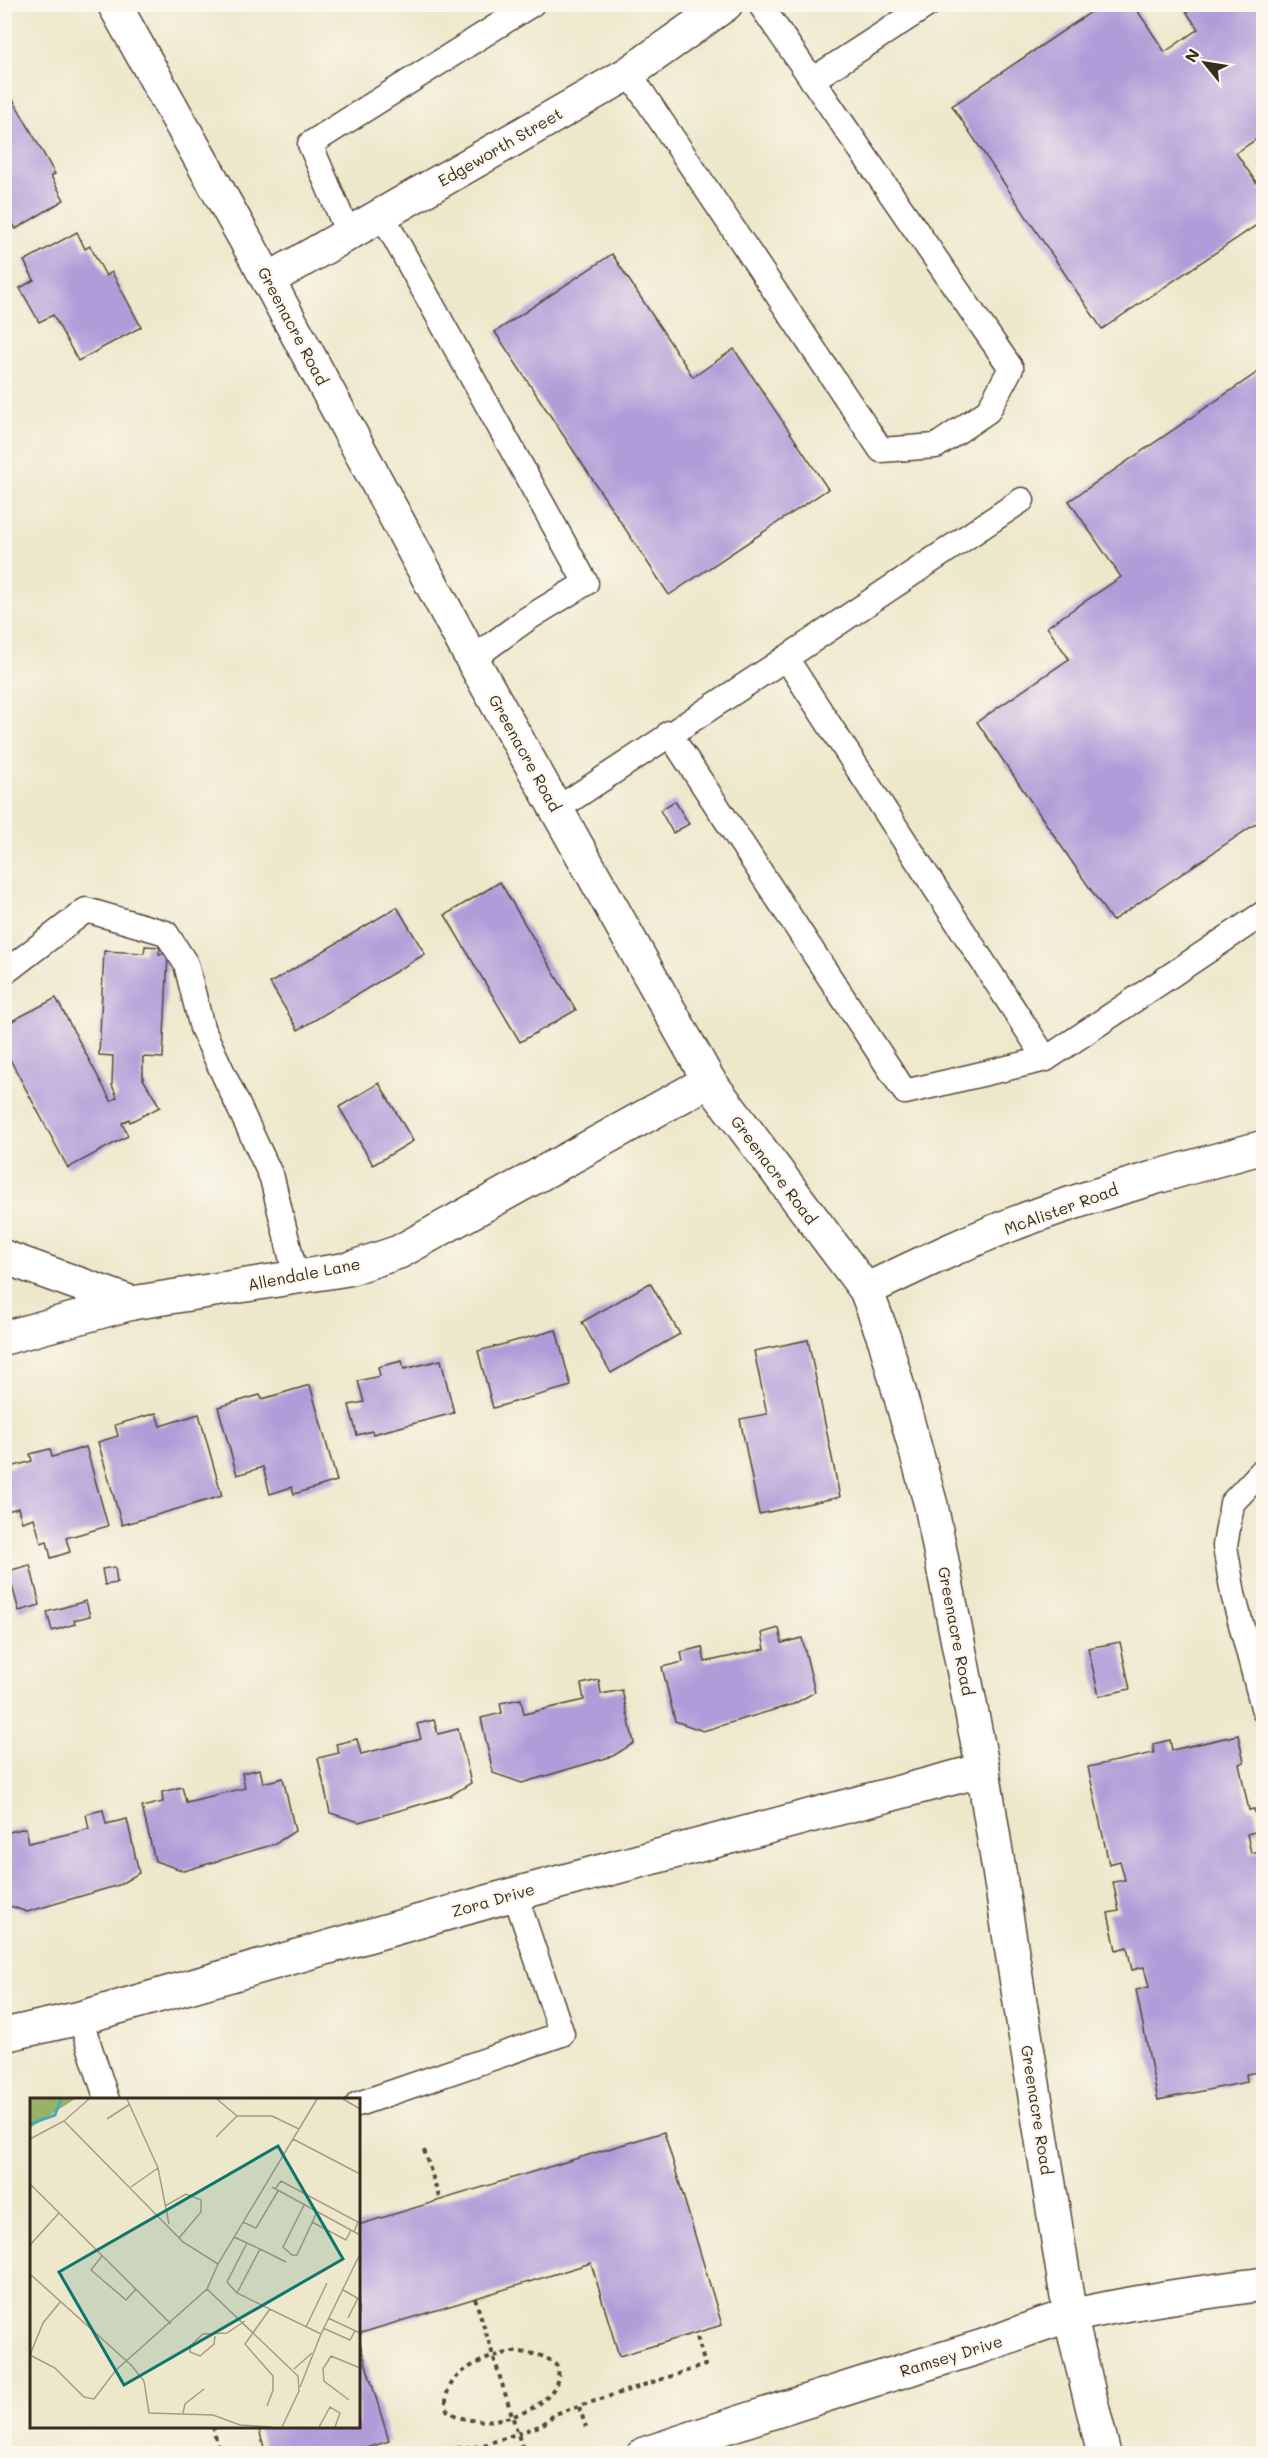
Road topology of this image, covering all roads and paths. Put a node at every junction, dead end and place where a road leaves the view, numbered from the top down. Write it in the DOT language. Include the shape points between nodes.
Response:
graph roads {
  1 [pos="114,4"];
  2 [pos="532,4"];
  3 [pos="726,4"];
  4 [pos="760,4"];
  5 [pos="929,4"];
  6 [pos="629,73"];
  7 [pos="812,80"];
  8 [pos="382,215"];
  9 [pos="348,233"];
  10 [pos="268,280"];
  11 [pos="1022,500"];
  12 [pos="472,658"];
  13 [pos="786,658"];
  14 [pos="669,733"];
  15 [pos="557,809"];
  16 [pos="1263,912"];
  17 [pos="4,973"];
  18 [pos="1046,1059"];
  19 [pos="709,1081"];
  20 [pos="1263,1147"];
  21 [pos="4,1257"];
  22 [pos="296,1277"];
  23 [pos="866,1290"];
  24 [pos="132,1303"];
  25 [pos="4,1338"];
  26 [pos="1263,1469"];
  27 [pos="1263,1711"];
  28 [pos="984,1770"];
  29 [pos="515,1894"];
  30 [pos="80,2018"];
  31 [pos="4,2035"];
  32 [pos="106,2098"];
  33 [pos="360,2103"];
  34 [pos="424,2150"];
  35 [pos="440,2200"];
  36 [pos="1263,2284"];
  37 [pos="475,2298"];
  38 [pos="1070,2316"];
  39 [pos="696,2333"];
  40 [pos="493,2357"];
  41 [pos="579,2408"];
  42 [pos="512,2416"];
  43 [pos="586,2427"];
  44 [pos="213,2428"];
  45 [pos="518,2433"];
  46 [pos="522,2447"];
  47 [pos="219,2454"];
  48 [pos="394,2454"];
  49 [pos="644,2454"];
  50 [pos="1104,2454"];
  1 -- 10 [label="street, Greenacre Road"];
  2 -- 9 [label="lane" via="310,144"];
  3 -- 6 [label="street, Edgeworth Street"];
  4 -- 7 [label="lane"];
  5 -- 7 [label="lane"];
  6 -- 7 [label="lane" via="881,450 936,446 988,411 1011,368"];
  6 -- 8 [label="street, Edgeworth Street"];
  8 -- 9 [label="street, Edgeworth Street"];
  8 -- 12 [label="lane" via="586,583"];
  9 -- 10 [label="street, Edgeworth Street"];
  10 -- 12 [label="street, Greenacre Road"];
  11 -- 13 [label="lane"];
  12 -- 15 [label="street, Greenacre Road"];
  13 -- 14 [label="lane"];
  13 -- 18 [label="lane"];
  14 -- 15 [label="lane"];
  14 -- 18 [label="lane" via="905,1092"];
  15 -- 19 [label="street, Greenacre Road"];
  16 -- 18 [label="lane"];
  17 -- 22 [label="lane" via="86,910 166,933 186,964 202,1028 272,1178"];
  19 -- 22 [label="street, Allendale Lane" via="399,1252 348,1269"];
  19 -- 23 [label="street, Greenacre Road"];
  20 -- 23 [label="street, McAlister Road" via="1035,1216"];
  21 -- 24 [label="street"];
  22 -- 24 [label="street, Allendale Lane"];
  23 -- 28 [label="street, Greenacre Road" via="885,1341 931,1505"];
  24 -- 25 [label="street, Allendale Lane"];
  26 -- 27 [label="lane" via="1232,1503 1225,1546"];
  28 -- 29 [label="street, Zora Drive"];
  28 -- 38 [label="street, Greenacre Road"];
  29 -- 30 [label="street, Zora Drive"];
  29 -- 33 [label="lane" via="562,2034"];
  30 -- 31 [label="street, Zora Drive"];
  30 -- 32 [label="lane"];
  34 -- 35 [label="path"];
  36 -- 38 [label="street, Ramsey Drive"];
  37 -- 40 [label="path"];
  38 -- 49 [label="street, Ramsey Drive"];
  38 -- 50 [label="street, Greenacre Road"];
  39 -- 41 [label="path" via="705,2365"];
  40 -- 42 [label="path"];
  40 -- 42 [label="path" via="524,2352 545,2357 558,2367 558,2382 552,2391 538,2404"];
  40 -- 42 [label="path" via="467,2369 453,2382 447,2410 477,2422"];
  41 -- 43 [label="path"];
  41 -- 45 [label="path" via="555,2414 542,2425"];
  42 -- 45 [label="path"];
  44 -- 47 [label="path"];
  45 -- 46 [label="path"];
  45 -- 48 [label="path" via="481,2446"];
}
